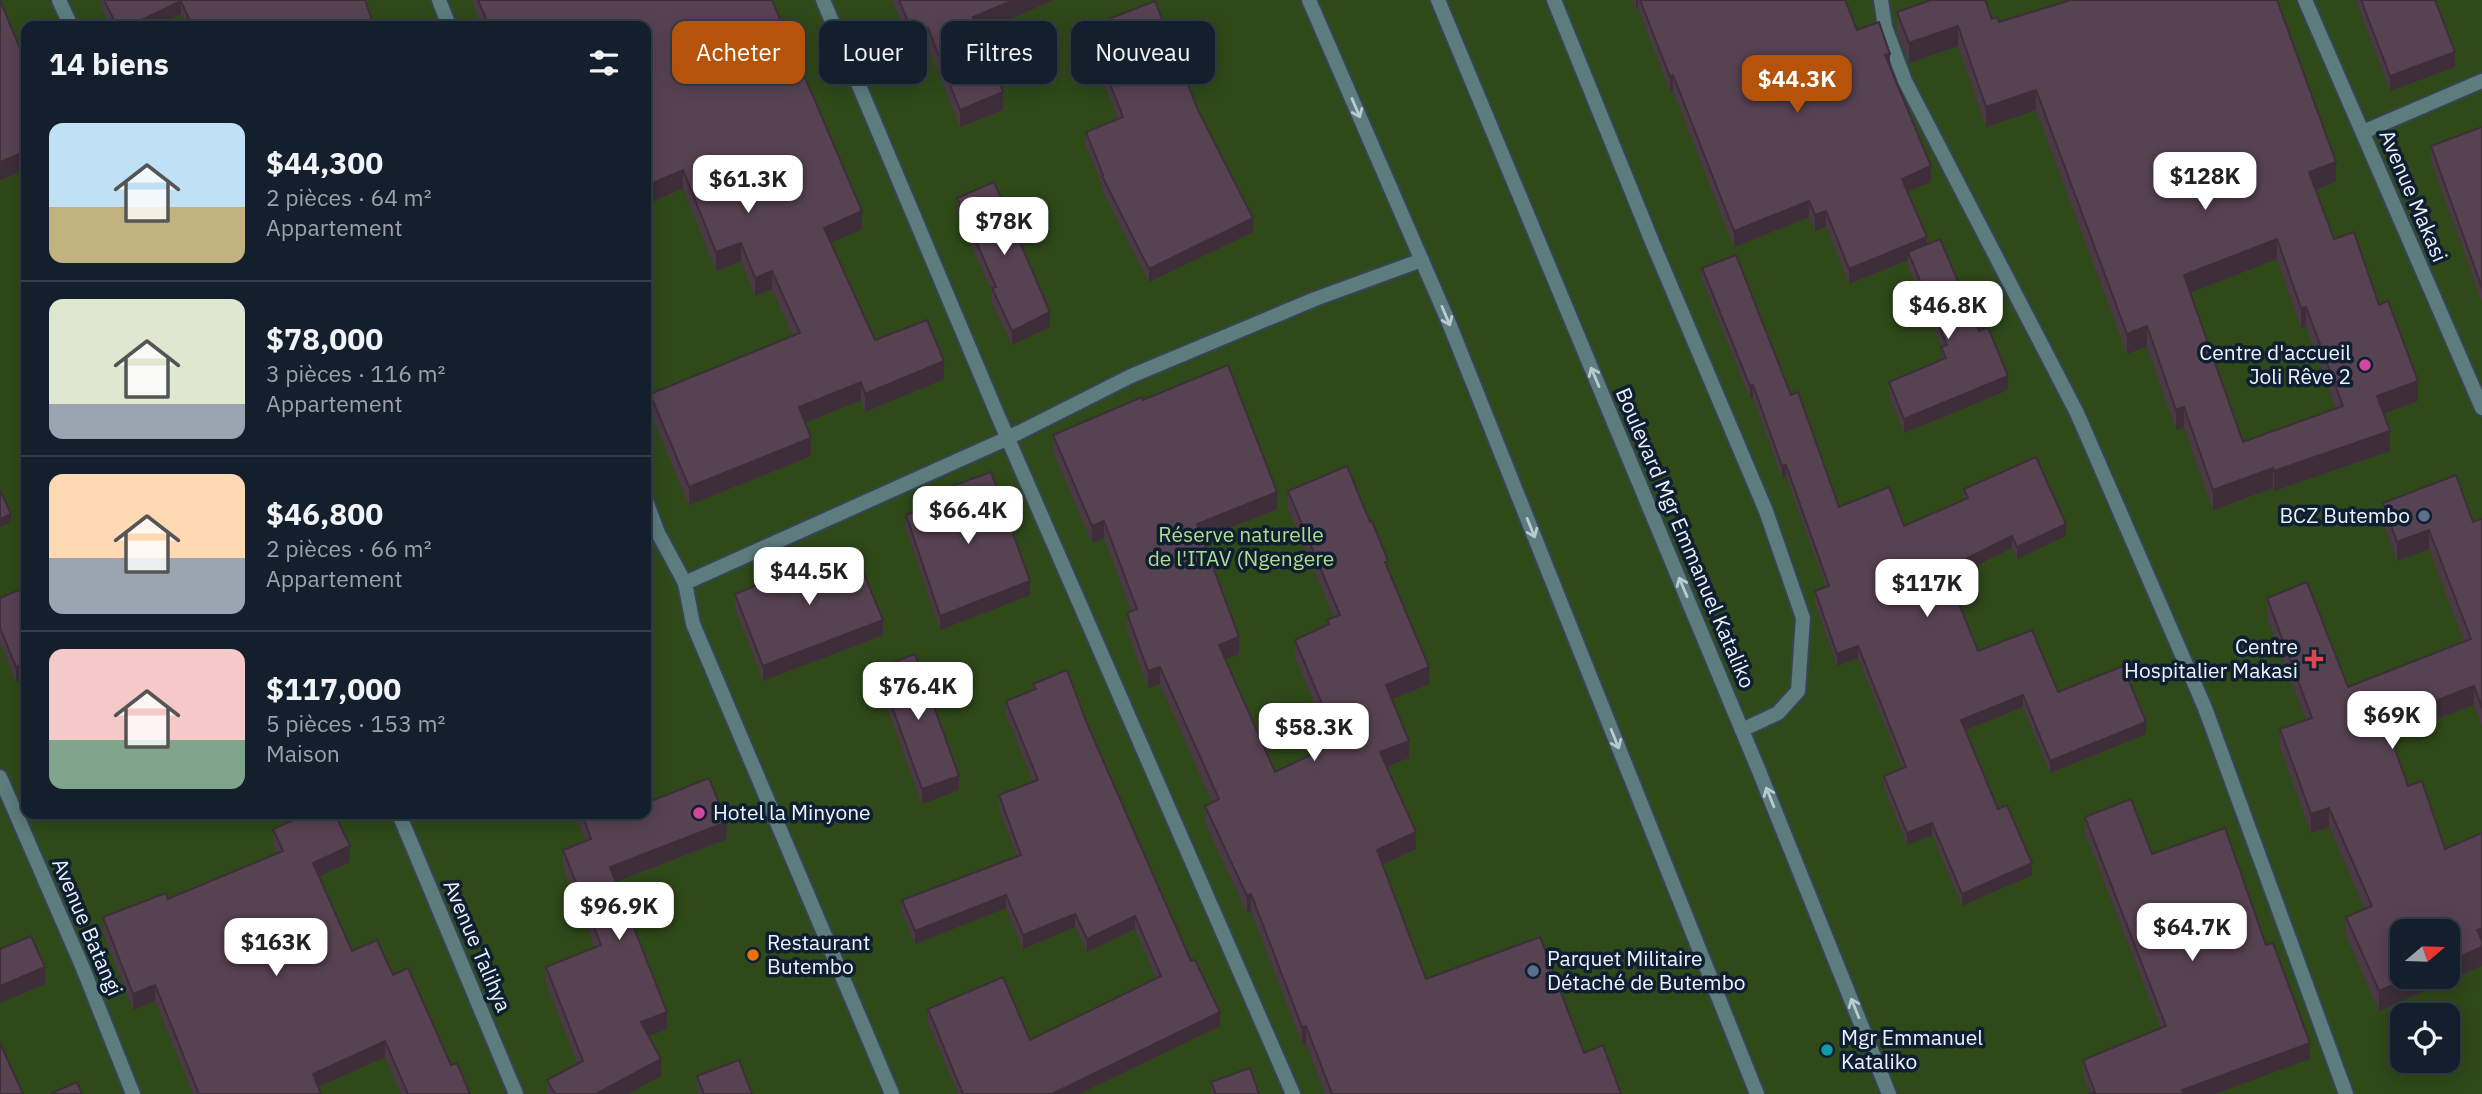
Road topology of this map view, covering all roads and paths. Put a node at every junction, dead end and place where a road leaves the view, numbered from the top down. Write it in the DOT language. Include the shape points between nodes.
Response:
graph roads {
  1 [pos="59,0"];
  2 [pos="439,0"];
  3 [pos="823,0"];
  4 [pos="1310,0"];
  5 [pos="1438,0"];
  6 [pos="1554,0"];
  7 [pos="1881,0"];
  8 [pos="2305,0"];
  9 [pos="69,21"];
  10 [pos="448,21"];
  11 [pos="2482,82"];
  12 [pos="2363,132"];
  13 [pos="1422,260"];
  14 [pos="2482,408"];
  15 [pos="1008,438"];
  16 [pos="651,514"];
  17 [pos="685,583"];
  18 [pos="1742,730"];
  19 [pos="0,777"];
  20 [pos="401,819"];
  21 [pos="133,1094"];
  22 [pos="516,1094"];
  23 [pos="892,1094"];
  24 [pos="1293,1094"];
  25 [pos="1757,1094"];
  26 [pos="1889,1094"];
  27 [pos="2346,1094"];
  1 -- 9 [label="street"];
  2 -- 10 [label="street"];
  3 -- 15 [label="street"];
  4 -- 13 [label="street, one-way"];
  18 -- 5 [label="street, Boulevard Mgr Emmanuel Kataliko, one-way"];
  6 -- 18 [label="street" via="1766,511 1803,618 1798,691 1778,713"];
  7 -- 27 [label="street" via="1885,27 1905,81 2077,413 2205,708"];
  8 -- 12 [label="street, Avenue Makasi"];
  11 -- 12 [label="street"];
  12 -- 14 [label="street, Avenue Makasi"];
  13 -- 15 [label="street" via="1315,299 1132,376"];
  13 -- 25 [label="street, one-way"];
  15 -- 17 [label="street"];
  15 -- 24 [label="street"];
  16 -- 17 [label="street"];
  17 -- 23 [label="street" via="693,624"];
  26 -- 18 [label="street, Boulevard Mgr Emmanuel Kataliko, one-way"];
  19 -- 21 [label="street, Avenue Batangi"];
  20 -- 22 [label="street, Avenue Talihya"];
}
